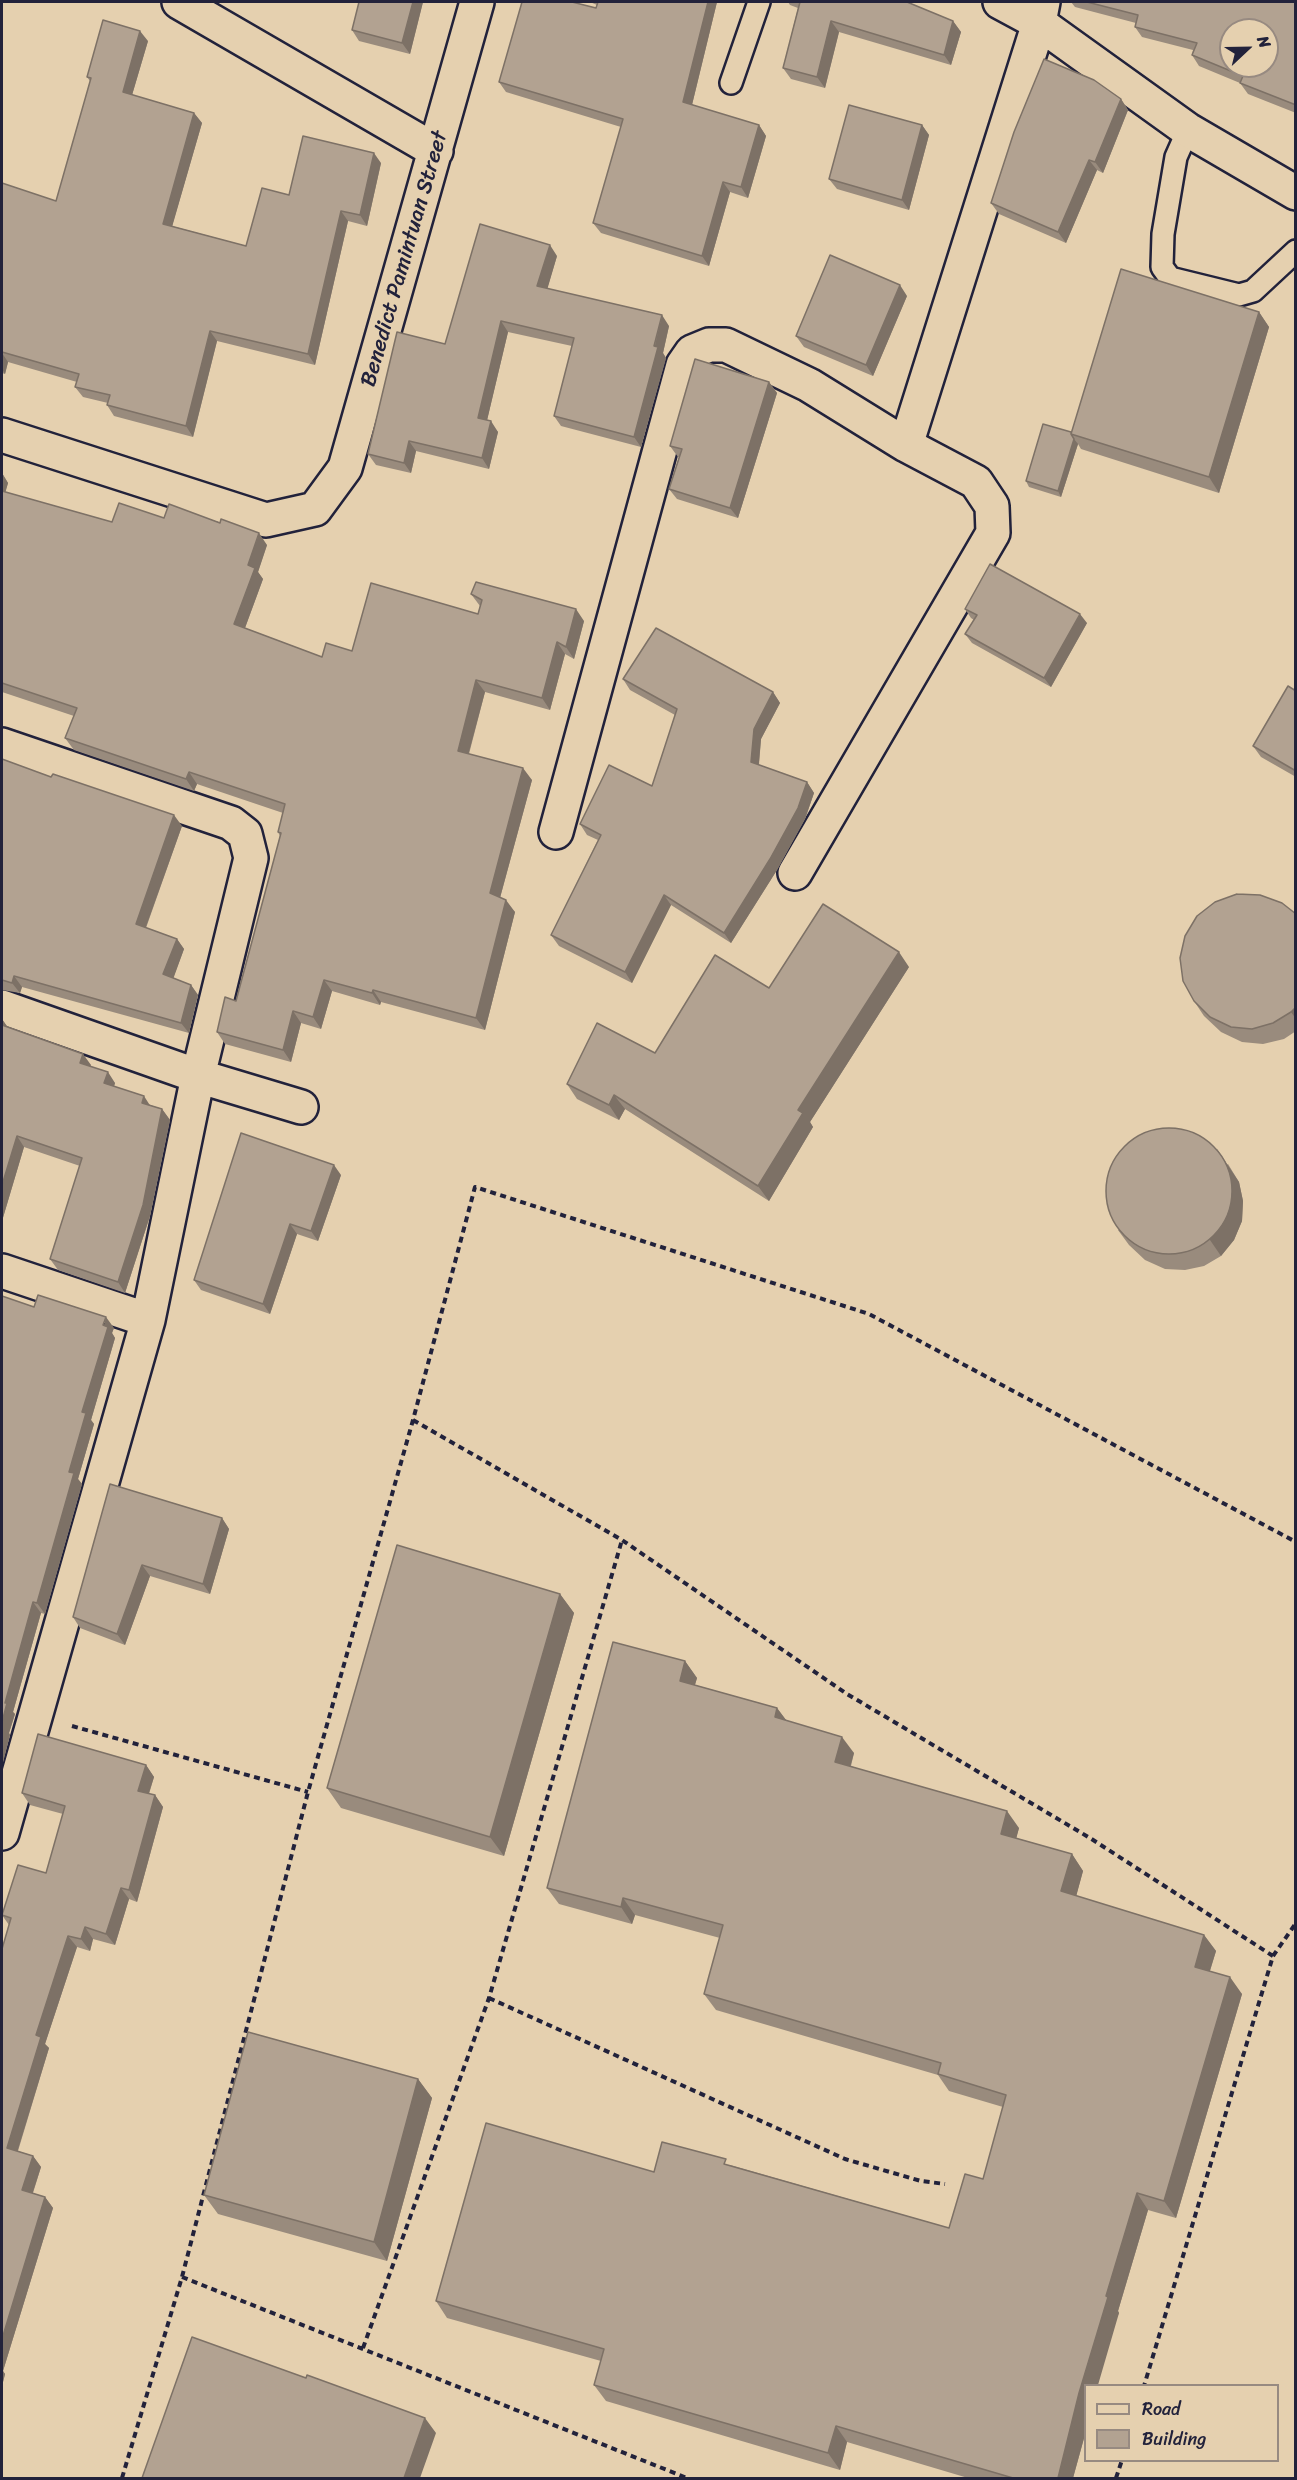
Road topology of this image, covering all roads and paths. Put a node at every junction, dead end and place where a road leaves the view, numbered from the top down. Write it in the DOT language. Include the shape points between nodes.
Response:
graph roads {
  1 [pos="179,2"];
  2 [pos="477,2"];
  3 [pos="759,2"];
  4 [pos="1000,2"];
  5 [pos="1041,12"];
  6 [pos="731,83"];
  7 [pos="1188,130"];
  8 [pos="436,151"];
  9 [pos="1296,193"];
  10 [pos="1296,251"];
  11 [pos="2,435"];
  12 [pos="906,445"];
  13 [pos="2,745"];
  14 [pos="556,832"];
  15 [pos="795,873"];
  16 [pos="2,1008"];
  17 [pos="198,1076"];
  18 [pos="301,1107"];
  19 [pos="2,1271"];
  20 [pos="148,1320"];
  21 [pos="412,1420"];
  22 [pos="622,1540"];
  23 [pos="1296,1542"];
  24 [pos="33,1716"];
  25 [pos="308,1792"];
  26 [pos="2,1833"];
  27 [pos="1296,1923"];
  28 [pos="1273,1956"];
  29 [pos="489,1998"];
  30 [pos="945,2184"];
  31 [pos="182,2277"];
  32 [pos="363,2348"];
  33 [pos="1144,2384"];
  34 [pos="1121,2462"];
  35 [pos="122,2478"];
  36 [pos="687,2478"];
  37 [pos="1116,2478"];
  1 -- 8 [label="street"];
  2 -- 8 [label="street, Benedict Pamintuan Street"];
  3 -- 6 [label="lane"];
  4 -- 5 [label="street"];
  5 -- 7 [label="street"];
  5 -- 12 [label="street"];
  7 -- 9 [label="street"];
  7 -- 10 [label="lane" via="1176,157 1163,234 1162,267 1170,278 1239,295 1253,291"];
  8 -- 11 [label="street, Benedict Pamintuan Street" via="345,468 315,509 266,520"];
  12 -- 14 [label="street" via="808,386 726,345 709,345 692,352 683,365"];
  12 -- 15 [label="street" via="976,482 992,506 993,533"];
  13 -- 17 [label="street" via="231,823 245,834 251,858"];
  16 -- 17 [label="street"];
  17 -- 18 [label="street"];
  17 -- 20 [label="street"];
  19 -- 20 [label="street"];
  20 -- 24 [label="street"];
  21 -- 22 [label="path"];
  21 -- 23 [label="path" via="475,1187 869,1314"];
  21 -- 25 [label="path"];
  22 -- 28 [label="path" via="847,1694 1090,1838"];
  22 -- 29 [label="path"];
  24 -- 25 [label="path"];
  24 -- 26 [label="street"];
  25 -- 31 [label="path"];
  27 -- 28 [label="path"];
  28 -- 33 [label="path"];
  29 -- 30 [label="path" via="845,2159"];
  29 -- 32 [label="path"];
  31 -- 32 [label="path"];
  31 -- 35 [label="path"];
  32 -- 36 [label="path"];
  34 -- 37 [label="path"];
}
